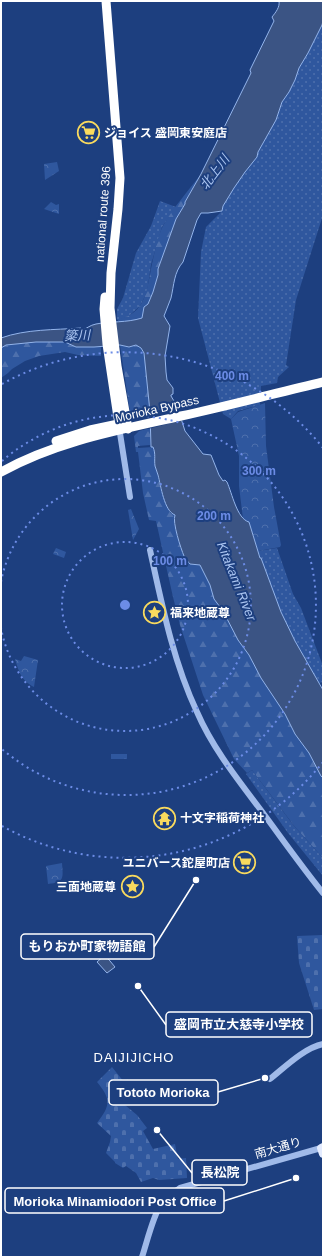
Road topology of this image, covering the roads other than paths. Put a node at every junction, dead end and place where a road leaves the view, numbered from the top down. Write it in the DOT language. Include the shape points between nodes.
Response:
graph roads {
  1 [pos="100,1"];
  2 [pos="106,1"];
  3 [pos="108,314"];
  4 [pos="323,377"];
  5 [pos="323,382"];
  6 [pos="276,391"];
  7 [pos="128,425"];
  8 [pos="1,466"];
  9 [pos="1,472"];
  10 [pos="130,497"];
  11 [pos="150,550"];
  12 [pos="323,893"];
  13 [pos="323,1044"];
  14 [pos="270,1079"];
  15 [pos="322,1150"];
  16 [pos="142,1257"];
  1 -- 3 [label="highway, national route 396" via="114,180 114,208 107,273"];
  2 -- 3 [label="highway, national route 396" via="120,178"];
  3 -- 7 [label="highway, national route 396" via="114,366"];
  4 -- 6 [label="highway, Morioka Bypass"];
  5 -- 6 [label="highway, Morioka Bypass"];
  6 -- 7 [label="highway, Morioka Bypass"];
  7 -- 8 [label="highway, Morioka Bypass" via="90,430 19,456"];
  7 -- 9 [label="highway, Morioka Bypass" via="59,446"];
  7 -- 10 [label="street"];
  11 -- 12 [label="street" via="162,608 182,676 196,712 229,768"];
  13 -- 14 [label="street" via="306,1052"];
  15 -- 16 [label="street, 南大通り" via="180,1188 170,1194 161,1205 154,1218"];
}
